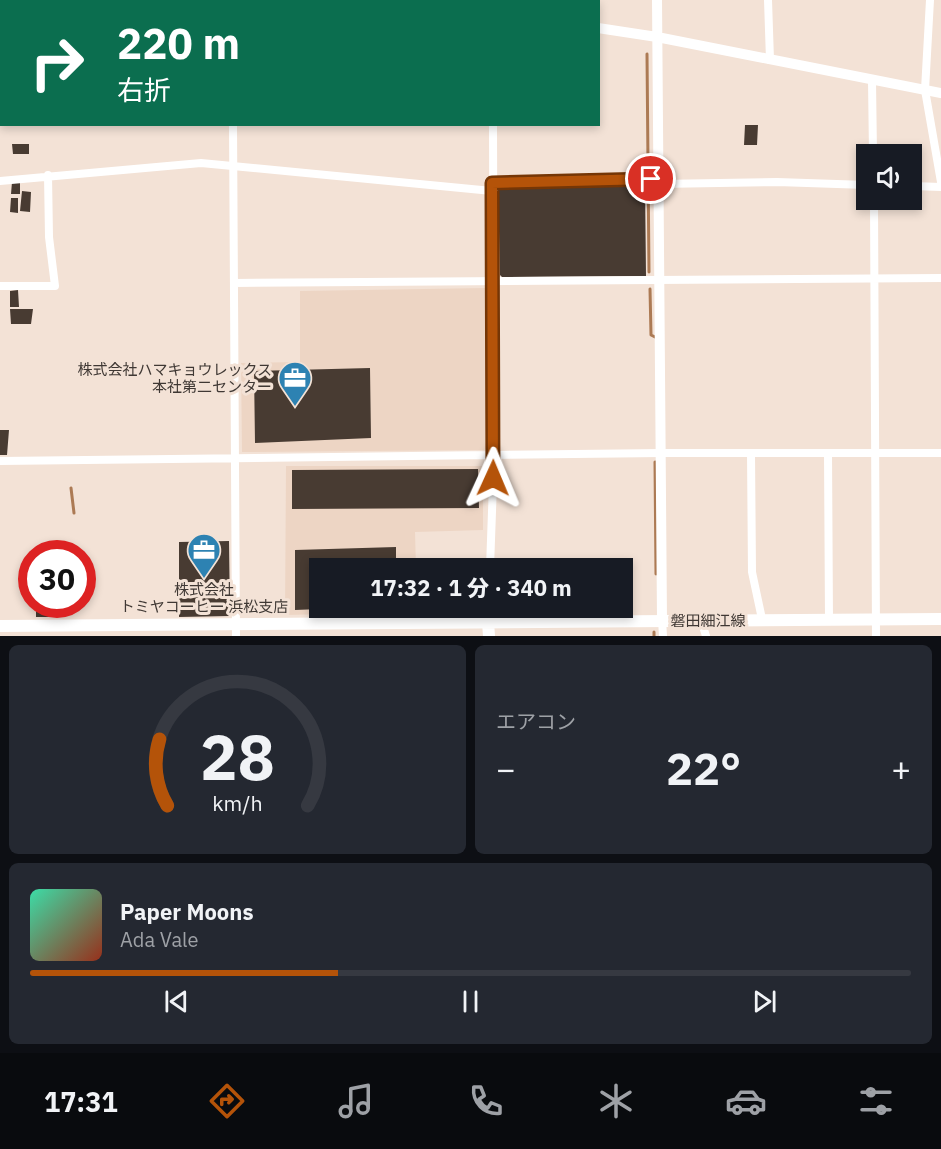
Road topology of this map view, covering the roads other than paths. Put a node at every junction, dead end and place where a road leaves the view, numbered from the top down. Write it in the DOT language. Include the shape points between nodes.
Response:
graph roads {
  1 [pos="657,0"];
  2 [pos="768,0"];
  3 [pos="930,0"];
  4 [pos="600,28"];
  5 [pos="657,37"];
  6 [pos="770,60"];
  7 [pos="872,81"];
  8 [pos="925,90"];
  9 [pos="941,93"];
  10 [pos="232,126"];
  11 [pos="493,126"];
  12 [pos="873,144"];
  13 [pos="233,165"];
  14 [pos="48,176"];
  15 [pos="654,180"];
  16 [pos="0,181"];
  17 [pos="941,182"];
  18 [pos="856,185"];
  19 [pos="922,186"];
  20 [pos="492,187"];
  21 [pos="941,187"];
  22 [pos="874,210"];
  23 [pos="941,278"];
  24 [pos="874,279"];
  25 [pos="493,280"];
  26 [pos="659,280"];
  27 [pos="234,283"];
  28 [pos="0,286"];
  29 [pos="662,453"];
  30 [pos="751,453"];
  31 [pos="828,453"];
  32 [pos="875,453"];
  33 [pos="941,453"];
  34 [pos="494,455"];
  35 [pos="235,458"];
  36 [pos="0,461"];
  37 [pos="490,558"];
  38 [pos="488,618"];
  39 [pos="762,619"];
  40 [pos="876,619"];
  41 [pos="941,619"];
  42 [pos="662,620"];
  43 [pos="701,620"];
  44 [pos="829,620"];
  45 [pos="488,622"];
  46 [pos="0,626"];
  47 [pos="236,630"];
  48 [pos="489,636"];
  49 [pos="663,636"];
  50 [pos="706,636"];
  51 [pos="876,636"];
  1 -- 5 [label="street"];
  2 -- 6 [label="street"];
  3 -- 8 [label="street"];
  4 -- 5 [label="street"];
  5 -- 6 [label="street"];
  5 -- 15 [label="street"];
  6 -- 7 [label="street"];
  7 -- 8 [label="street"];
  7 -- 12 [label="street"];
  8 -- 9 [label="street"];
  8 -- 17 [label="street"];
  10 -- 13 [label="street"];
  11 -- 20 [label="street"];
  13 -- 14 [label="street" via="201,163"];
  13 -- 20 [label="street" via="314,175"];
  13 -- 27 [label="street"];
  14 -- 16 [label="street"];
  14 -- 28 [label="street" via="55,286"];
  15 -- 18 [label="street"];
  15 -- 20 [label="street"];
  15 -- 26 [label="street"];
  19 -- 21 [label="street"];
  20 -- 25 [label="street"];
  22 -- 24 [label="street"];
  23 -- 24 [label="street"];
  24 -- 26 [label="street"];
  24 -- 32 [label="street"];
  25 -- 26 [label="street"];
  25 -- 27 [label="street"];
  25 -- 34 [label="street"];
  26 -- 29 [label="street"];
  27 -- 35 [label="street"];
  29 -- 30 [label="street"];
  29 -- 34 [label="street"];
  29 -- 42 [label="street"];
  30 -- 31 [label="street"];
  30 -- 39 [label="street" via="752,572"];
  31 -- 32 [label="street"];
  31 -- 44 [label="street"];
  32 -- 33 [label="street"];
  32 -- 40 [label="street"];
  34 -- 35 [label="street"];
  34 -- 37 [label="street"];
  35 -- 36 [label="street"];
  35 -- 47 [label="street"];
  38 -- 45 [label="street"];
  39 -- 43 [label="main road, 磐田細江線"];
  39 -- 44 [label="main road, 磐田細江線"];
  40 -- 41 [label="main road, 磐田細江線"];
  40 -- 44 [label="main road, 磐田細江線"];
  40 -- 51 [label="street"];
  42 -- 43 [label="main road, 磐田細江線"];
  42 -- 45 [label="main road, 磐田細江線"];
  42 -- 49 [label="street"];
  43 -- 50 [label="street"];
  45 -- 47 [label="main road, 磐田細江線"];
  45 -- 48 [label="main road"];
  46 -- 47 [label="main road, 磐田細江線"];
}
